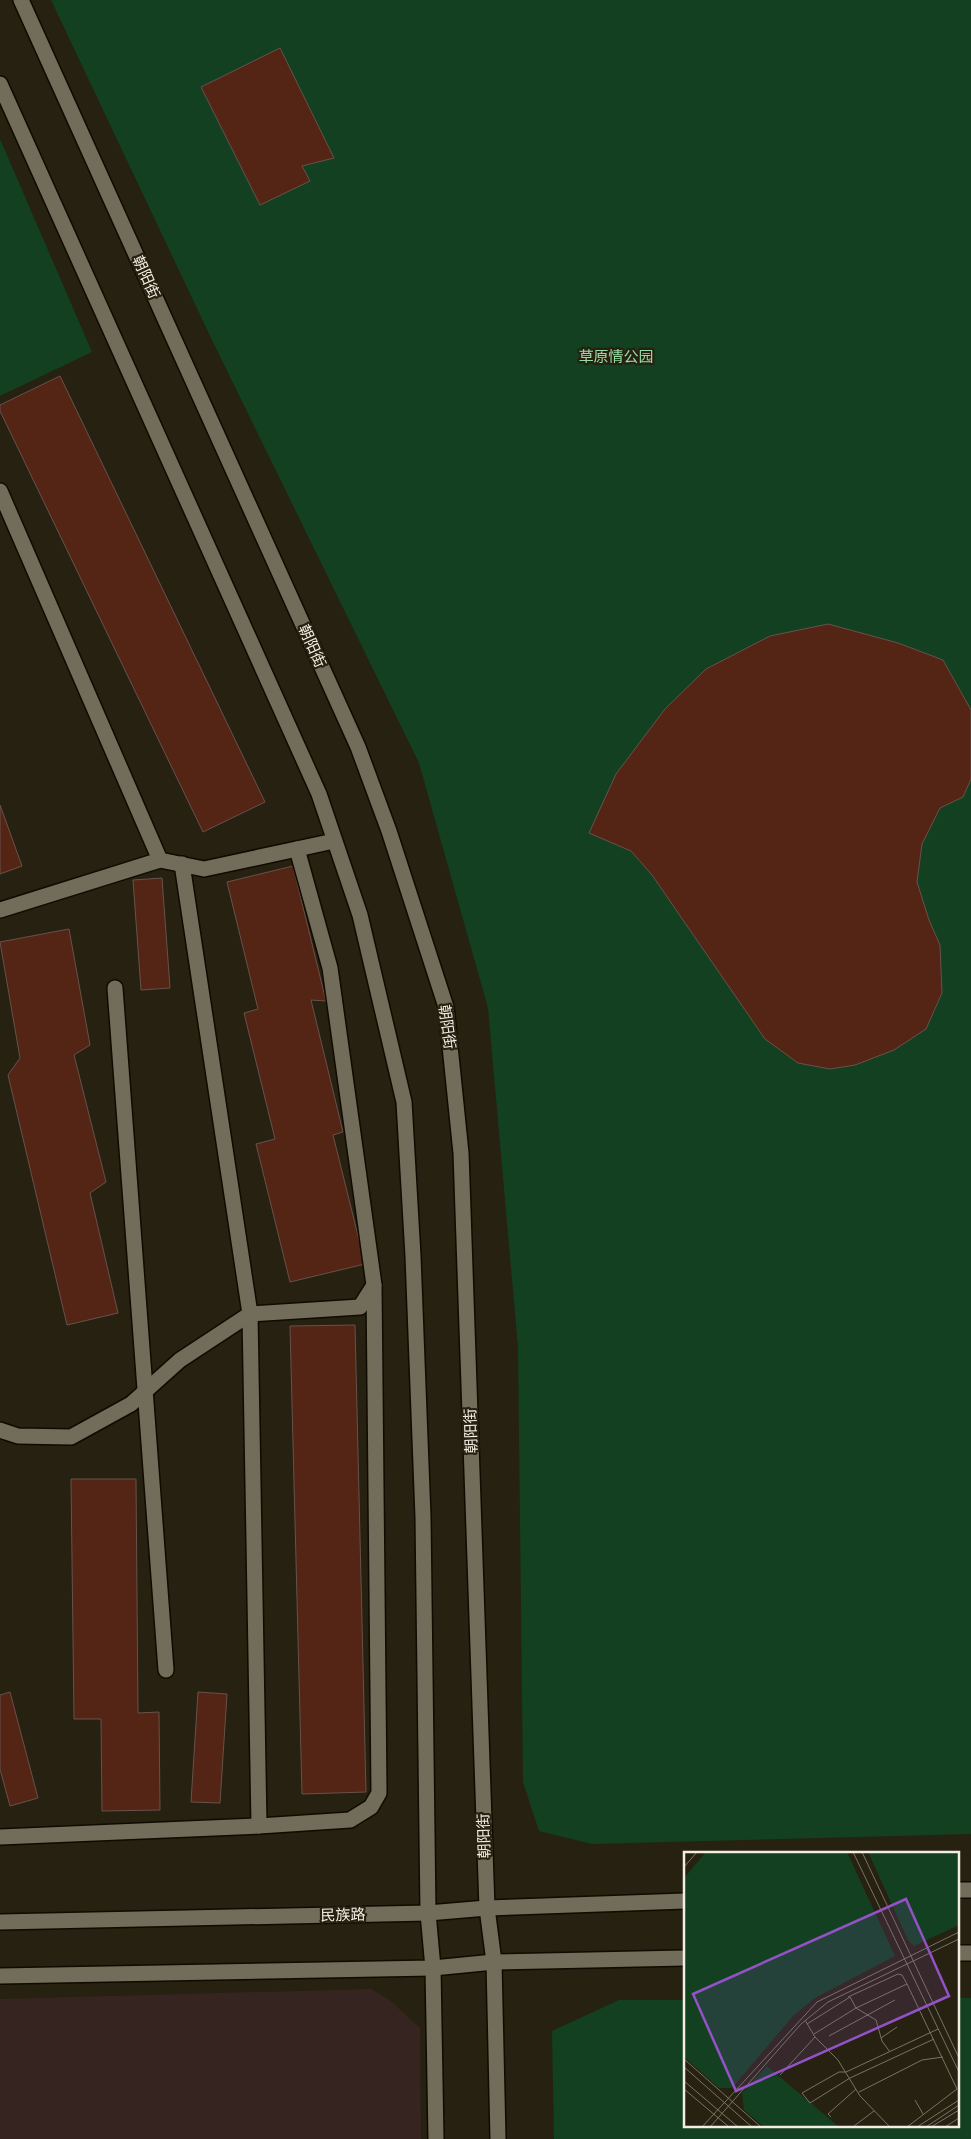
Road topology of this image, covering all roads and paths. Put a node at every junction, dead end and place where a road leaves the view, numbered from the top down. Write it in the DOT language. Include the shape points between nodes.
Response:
graph roads {
  1 [pos="21,0"];
  2 [pos="0,84"];
  3 [pos="0,491"];
  4 [pos="334,841"];
  5 [pos="297,849"];
  6 [pos="160,860"];
  7 [pos="182,864"];
  8 [pos="0,910"];
  9 [pos="115,988"];
  10 [pos="374,1285"];
  11 [pos="250,1314"];
  12 [pos="146,1392"];
  13 [pos="0,1430"];
  14 [pos="166,1670"];
  15 [pos="259,1826"];
  16 [pos="0,1837"];
  17 [pos="958,1890"];
  18 [pos="971,1890"];
  19 [pos="684,1901"];
  20 [pos="487,1908"];
  21 [pos="428,1913"];
  22 [pos="0,1922"];
  23 [pos="971,1952"];
  24 [pos="958,1953"];
  25 [pos="684,1958"];
  26 [pos="494,1962"];
  27 [pos="433,1968"];
  28 [pos="0,1976"];
  29 [pos="436,2139"];
  30 [pos="498,2139"];
  1 -- 20 [label="street, 朝阳街" via="358,747 446,1007 462,1153"];
  2 -- 4 [label="street" via="319,794"];
  3 -- 6 [label="street"];
  4 -- 5 [label="street"];
  4 -- 21 [label="street" via="360,915 404,1102 423,1517"];
  5 -- 7 [label="street" via="204,868"];
  5 -- 10 [label="street" via="330,968"];
  6 -- 7 [label="street"];
  6 -- 8 [label="street"];
  7 -- 11 [label="street"];
  9 -- 12 [label="street"];
  10 -- 11 [label="street" via="360,1307"];
  10 -- 15 [label="street" via="379,1794 371,1807 350,1820"];
  11 -- 12 [label="street" via="180,1360"];
  11 -- 15 [label="street"];
  12 -- 13 [label="street" via="131,1404 71,1437 18,1436"];
  12 -- 14 [label="street"];
  15 -- 16 [label="street"];
  17 -- 18 [label="street"];
  19 -- 20 [label="street, 民族路"];
  20 -- 21 [label="street, 民族路"];
  20 -- 26 [label="street, 朝阳街"];
  21 -- 22 [label="street, 民族路"];
  21 -- 27 [label="street"];
  23 -- 24 [label="street"];
  25 -- 26 [label="street"];
  26 -- 27 [label="street"];
  26 -- 30 [label="street, 朝阳街"];
  27 -- 28 [label="street"];
  27 -- 29 [label="street"];
}
